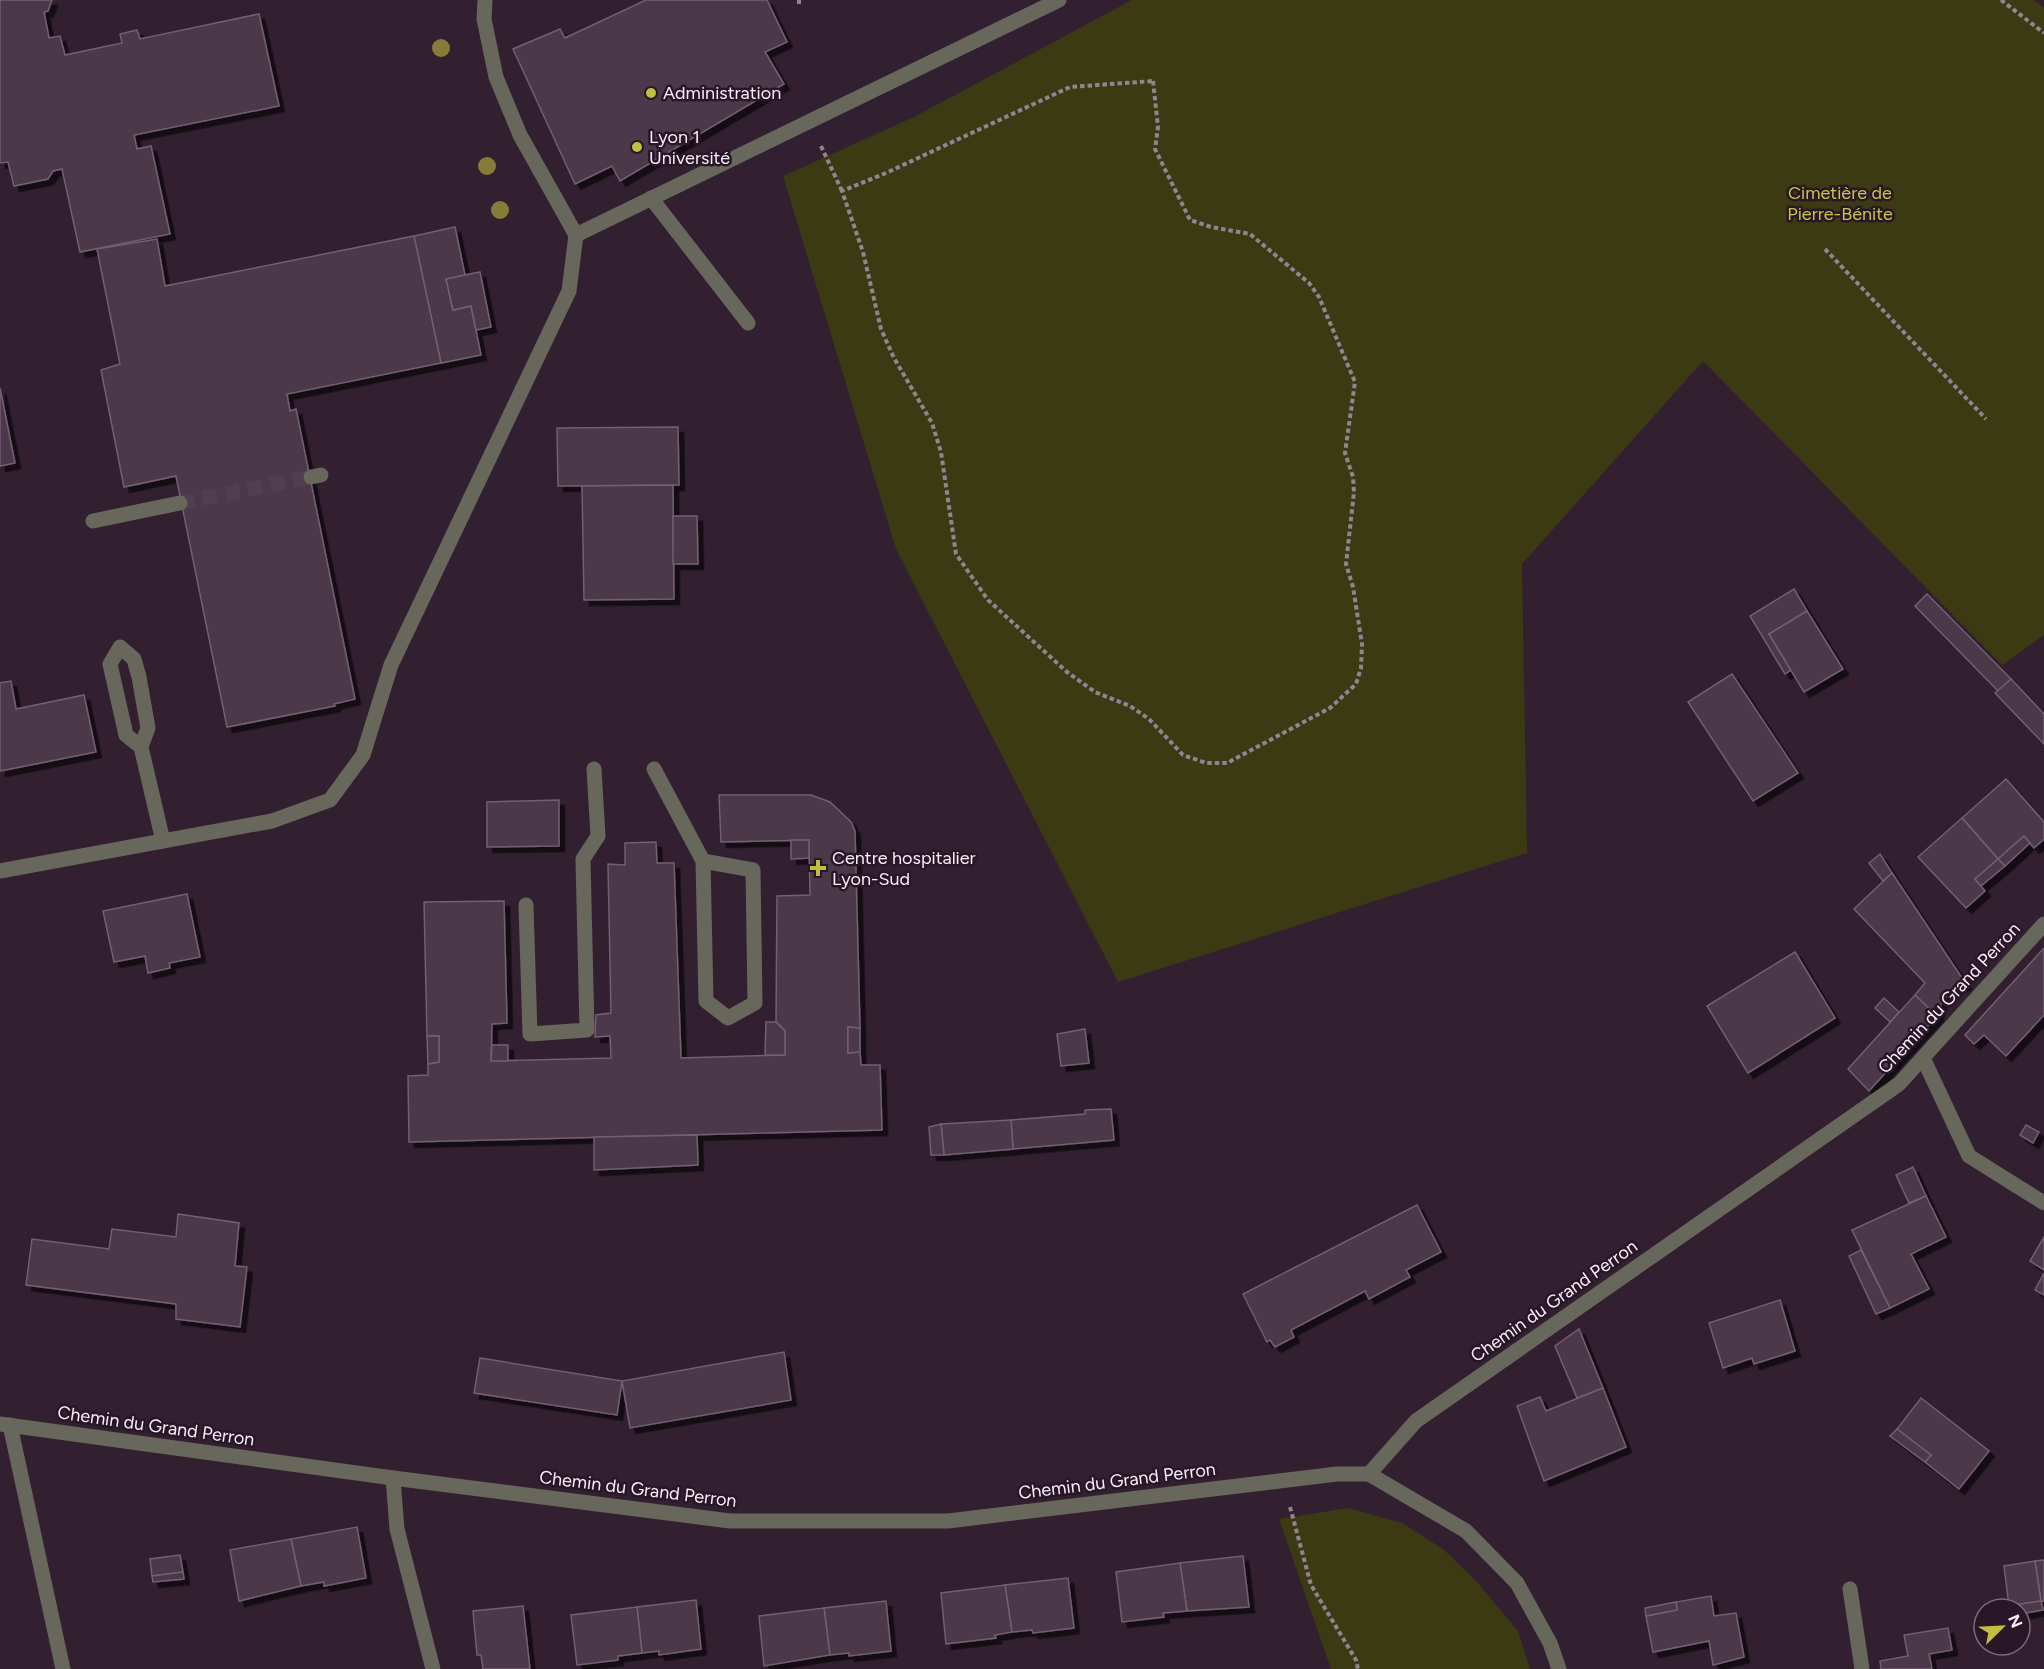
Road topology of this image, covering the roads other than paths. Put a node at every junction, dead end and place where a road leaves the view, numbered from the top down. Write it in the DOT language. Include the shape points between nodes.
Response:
graph roads {
  1 [pos="485,0"];
  2 [pos="1059,0"];
  3 [pos="651,198"];
  4 [pos="576,235"];
  5 [pos="748,323"];
  6 [pos="180,503"];
  7 [pos="93,521"];
  8 [pos="141,747"];
  9 [pos="594,769"];
  10 [pos="654,770"];
  11 [pos="163,841"];
  12 [pos="703,861"];
  13 [pos="0,872"];
  14 [pos="526,905"];
  15 [pos="2044,924"];
  16 [pos="1923,1058"];
  17 [pos="2044,1203"];
  18 [pos="5,1424"];
  19 [pos="1369,1474"];
  20 [pos="393,1478"];
  21 [pos="1850,1589"];
  22 [pos="63,1669"];
  23 [pos="434,1669"];
  24 [pos="1559,1669"];
  25 [pos="1862,1669"];
  1 -- 4 [label="street" via="484,19 496,77 520,135"];
  2 -- 3 [label="street"];
  3 -- 4 [label="street"];
  3 -- 5 [label="street"];
  4 -- 11 [label="street" via="569,291 392,664 363,755 330,800 272,821"];
  6 -- 7 [label="street"];
  8 -- 8 [label="street" via="148,728 139,677 134,659 120,647 110,664 126,735"];
  8 -- 11 [label="street"];
  9 -- 14 [label="street" via="598,836 583,859 587,1030 530,1034"];
  10 -- 12 [label="street"];
  11 -- 13 [label="street"];
  12 -- 12 [label="street" via="706,1001 728,1018 755,1003 753,870"];
  15 -- 16 [label="street, Chemin du Grand Perron"];
  16 -- 17 [label="street" via="1969,1156"];
  16 -- 19 [label="street, Chemin du Grand Perron" via="1899,1084 1416,1421"];
  18 -- 20 [label="street, Chemin du Grand Perron"];
  18 -- 22 [label="street"];
  19 -- 20 [label="street, Chemin du Grand Perron" via="1337,1474 948,1521 854,1523 730,1521"];
  19 -- 24 [label="street" via="1466,1531 1517,1583 1550,1643"];
  20 -- 23 [label="street" via="397,1530"];
  21 -- 25 [label="street"];
}
